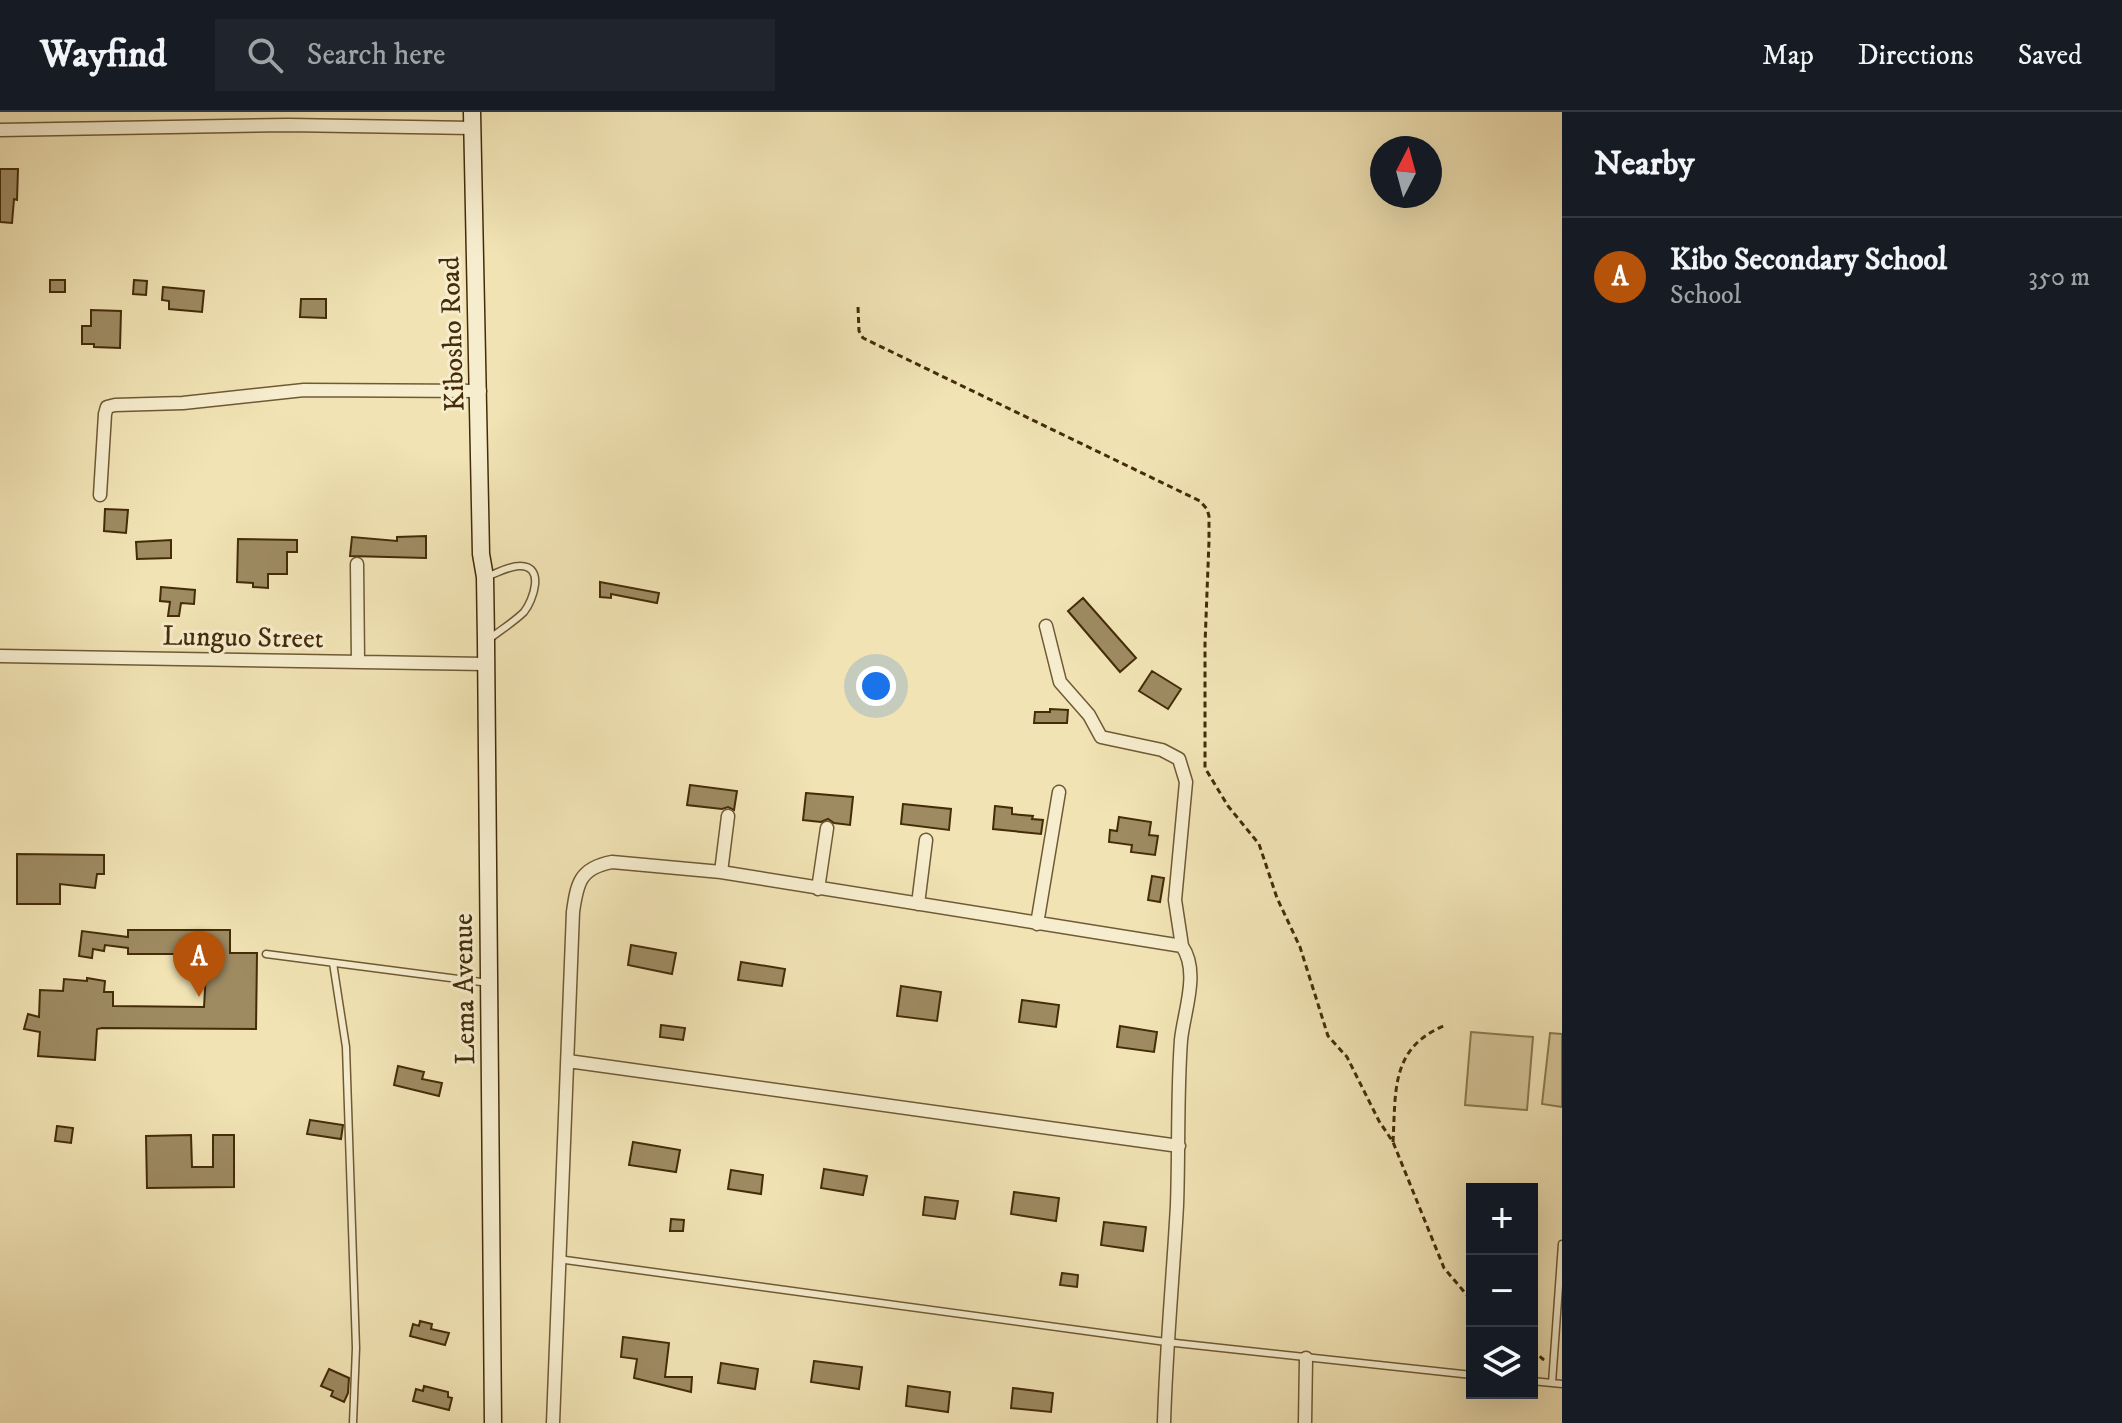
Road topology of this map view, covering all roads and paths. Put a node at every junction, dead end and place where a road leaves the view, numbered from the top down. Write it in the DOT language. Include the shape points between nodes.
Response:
graph roads {
  1 [pos="137,112"];
  2 [pos="472,120"];
  3 [pos="137,127"];
  4 [pos="0,130"];
  5 [pos="858,307"];
  6 [pos="480,391"];
  7 [pos="100,495"];
  8 [pos="481,554"];
  9 [pos="357,564"];
  10 [pos="485,577"];
  11 [pos="1046,626"];
  12 [pos="486,641"];
  13 [pos="0,656"];
  14 [pos="358,662"];
  15 [pos="485,664"];
  16 [pos="1059,792"];
  17 [pos="728,816"];
  18 [pos="827,828"];
  19 [pos="926,840"];
  20 [pos="721,872"];
  21 [pos="818,889"];
  22 [pos="918,904"];
  23 [pos="1037,924"];
  24 [pos="1182,946"];
  25 [pos="266,954"];
  26 [pos="333,963"];
  27 [pos="489,983"];
  28 [pos="1446,1025"];
  29 [pos="568,1061"];
  30 [pos="1393,1142"];
  31 [pos="1179,1146"];
  32 [pos="1562,1244"];
  33 [pos="558,1259"];
  34 [pos="1466,1295"];
  35 [pos="1166,1342"];
  36 [pos="1306,1358"];
  37 [pos="1466,1374"];
  38 [pos="1538,1382"];
  39 [pos="1552,1383"];
  40 [pos="1562,1384"];
  41 [pos="353,1423"];
  42 [pos="493,1423"];
  43 [pos="553,1423"];
  44 [pos="1164,1423"];
  45 [pos="1305,1423"];
  1 -- 3 [label="street"];
  2 -- 3 [label="street"];
  2 -- 6 [label="main road, Kibosho Road"];
  3 -- 4 [label="street"];
  5 -- 30 [label="path" via="863,338 1079,440 1207,509 1205,768 1259,844 1328,1036 1347,1057"];
  6 -- 7 [label="street" via="304,390 107,407"];
  6 -- 8 [label="main road, Kibosho Road"];
  8 -- 10 [label="main road, Lema Avenue"];
  9 -- 14 [label="street"];
  10 -- 12 [label="main road, Lema Avenue"];
  10 -- 12 [label="lane" via="519,566 532,572 536,584 522,613"];
  11 -- 24 [label="street" via="1060,682 1101,737 1162,750 1179,759 1186,782 1175,900"];
  12 -- 15 [label="main road, Lema Avenue"];
  13 -- 14 [label="street, Lunguo Street"];
  14 -- 15 [label="street, Lunguo Street"];
  15 -- 27 [label="main road, Lema Avenue"];
  16 -- 23 [label="street"];
  17 -- 20 [label="street"];
  18 -- 21 [label="street"];
  19 -- 22 [label="street"];
  20 -- 21 [label="street"];
  20 -- 29 [label="street" via="612,862 585,874 576,888 573,912"];
  21 -- 22 [label="street"];
  22 -- 23 [label="street"];
  23 -- 24 [label="street"];
  24 -- 31 [label="street" via="1191,972 1180,1066"];
  25 -- 26 [label="lane"];
  26 -- 27 [label="lane"];
  26 -- 41 [label="lane" via="346,1063 356,1334"];
  27 -- 42 [label="main road, Lema Avenue"];
  28 -- 30 [label="path" via="1430,1031 1406,1054"];
  29 -- 31 [label="street"];
  29 -- 33 [label="street"];
  30 -- 34 [label="path" via="1444,1268"];
  31 -- 35 [label="street"];
  32 -- 39 [label="lane"];
  33 -- 35 [label="lane"];
  33 -- 43 [label="street"];
  35 -- 36 [label="lane"];
  35 -- 44 [label="street"];
  36 -- 37 [label="lane"];
  36 -- 45 [label="street"];
  38 -- 39 [label="lane"];
  39 -- 40 [label="lane"];
}
